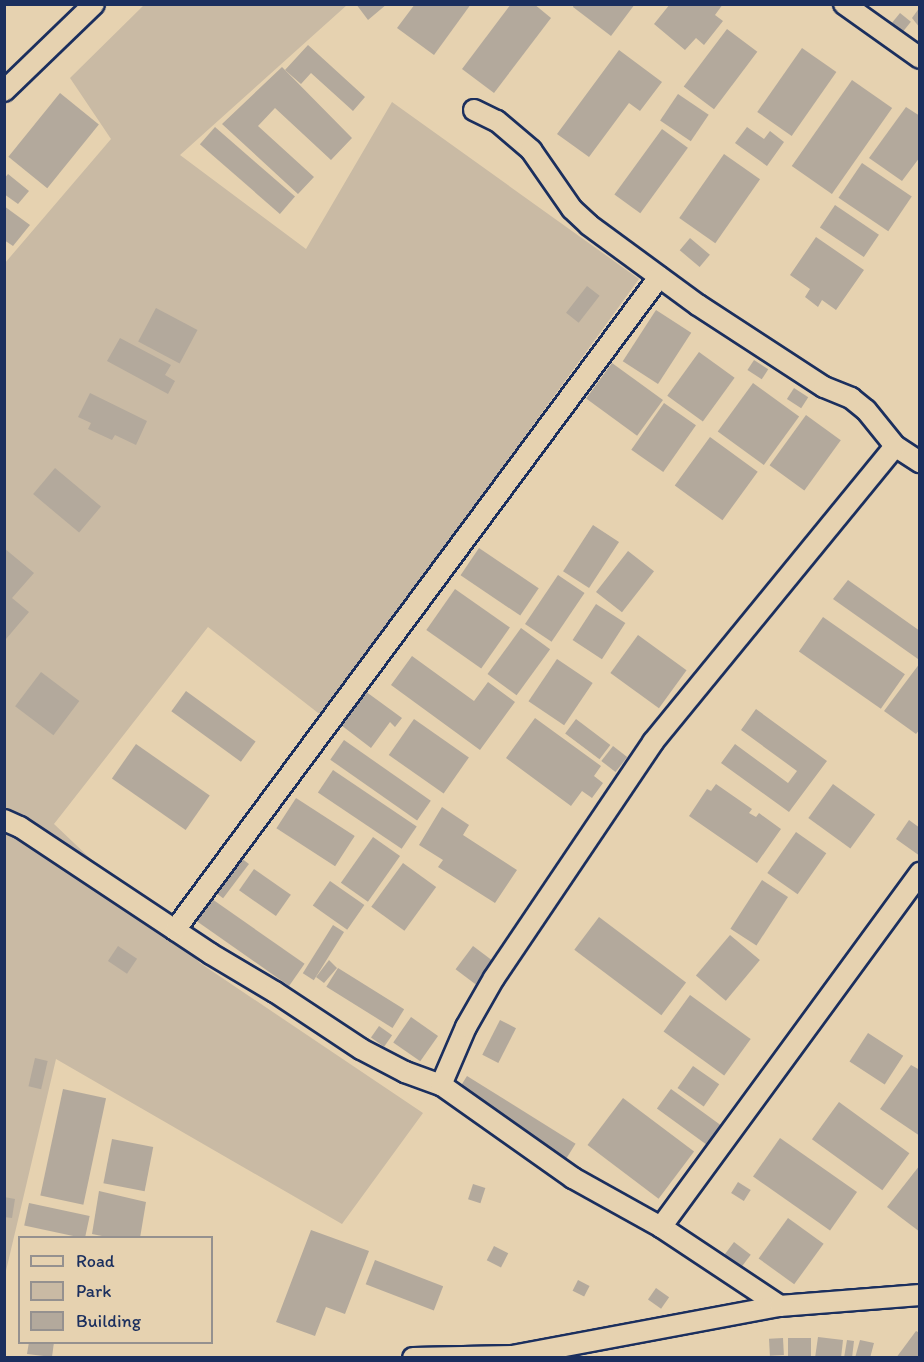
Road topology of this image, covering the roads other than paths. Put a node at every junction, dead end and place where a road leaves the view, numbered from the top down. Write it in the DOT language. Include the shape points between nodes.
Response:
graph roads {
  1 [pos="844,4"];
  2 [pos="83,8"];
  3 [pos="920,58"];
  4 [pos="4,91"];
  5 [pos="474,110"];
  6 [pos="659,277"];
  7 [pos="895,446"];
  8 [pos="920,462"];
  9 [pos="4,820"];
  10 [pos="920,873"];
  11 [pos="175,930"];
  12 [pos="441,1085"];
  13 [pos="661,1227"];
  14 [pos="920,1296"];
  15 [pos="780,1306"];
  16 [pos="512,1357"];
  17 [pos="413,1358"];
  1 -- 3 [label="street"];
  2 -- 4 [label="street"];
  5 -- 6 [label="street" via="515,134 581,219"];
  6 -- 7 [label="street" via="824,387 851,398"];
  6 -- 11 [label="street"];
  7 -- 8 [label="street"];
  7 -- 12 [label="street" via="653,742 494,978 466,1027"];
  9 -- 11 [label="street"];
  10 -- 13 [label="street"];
  11 -- 12 [label="street" via="361,1049"];
  12 -- 13 [label="street" via="573,1178"];
  13 -- 15 [label="street"];
  14 -- 15 [label="street"];
  15 -- 16 [label="street"];
  16 -- 17 [label="street"];
}
